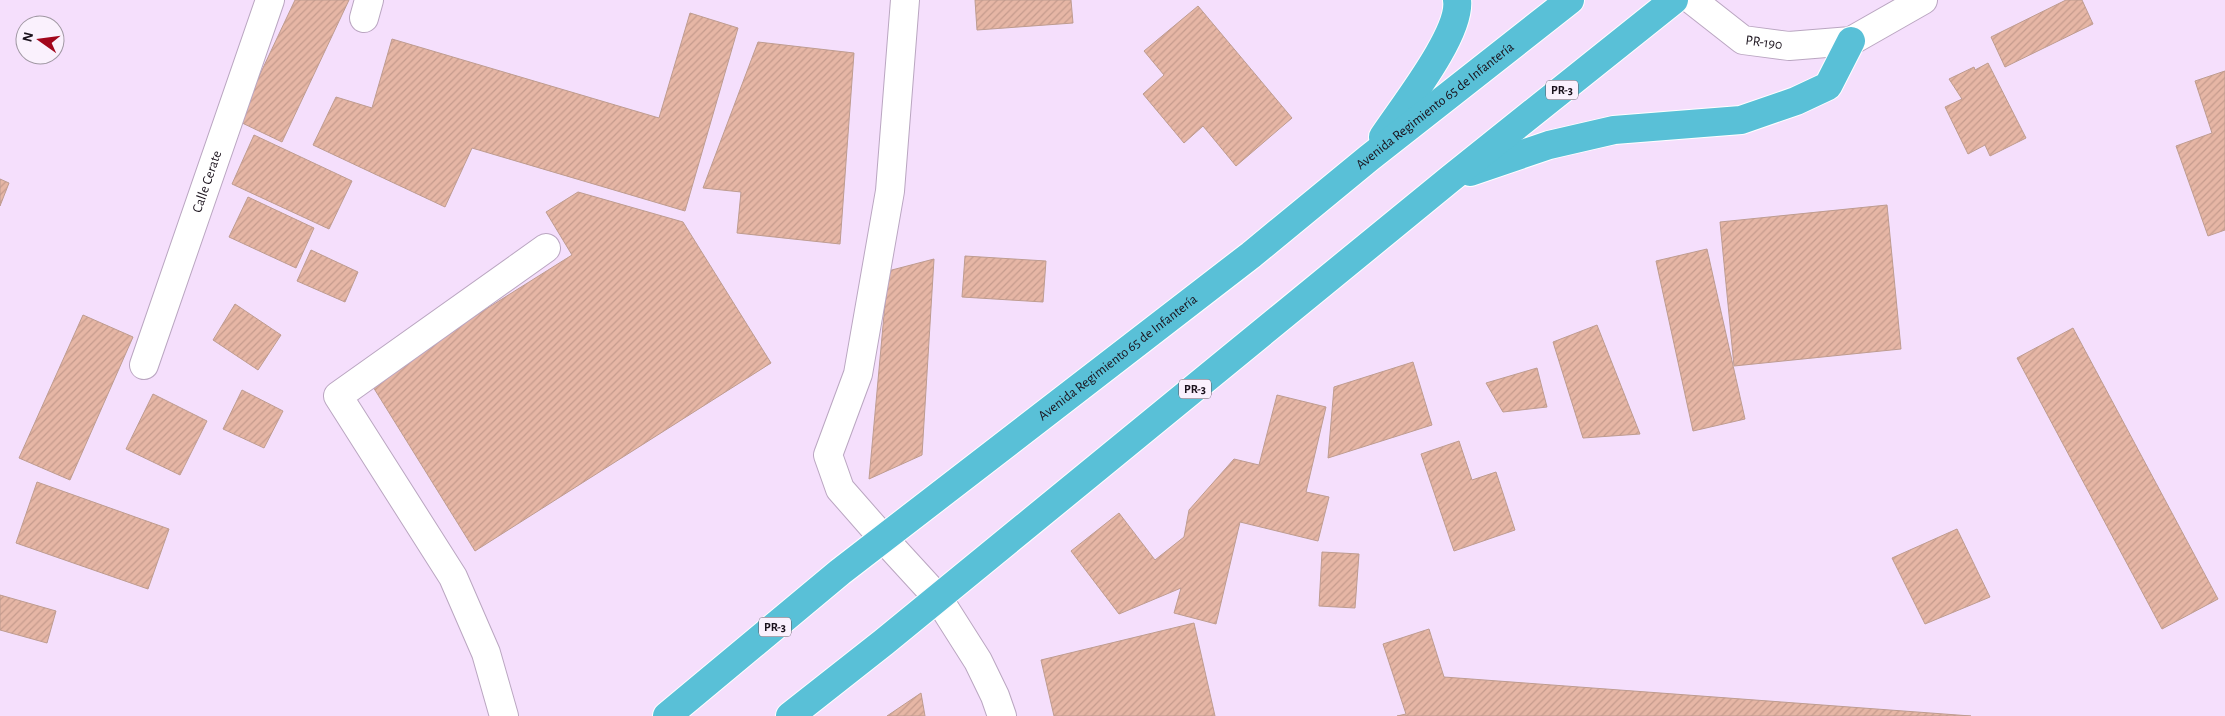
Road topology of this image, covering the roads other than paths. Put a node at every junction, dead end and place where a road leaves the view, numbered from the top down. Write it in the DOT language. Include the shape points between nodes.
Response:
graph roads {
  1 [pos="270,0"];
  2 [pos="906,0"];
  3 [pos="1457,0"];
  4 [pos="1570,0"];
  5 [pos="1674,0"];
  6 [pos="1692,0"];
  7 [pos="1923,0"];
  8 [pos="1851,41"];
  9 [pos="1369,158"];
  10 [pos="1450,179"];
  11 [pos="546,248"];
  12 [pos="144,365"];
  13 [pos="883,538"];
  14 [pos="938,598"];
  15 [pos="504,716"];
  16 [pos="667,716"];
  17 [pos="790,716"];
  18 [pos="1002,716"];
  1 -- 12 [label="street, Calle Cerate"];
  2 -- 13 [label="street" via="888,201 858,374 828,455 840,489"];
  3 -- 9 [label="highway" via="1458,8 1448,39"];
  4 -- 9 [label="highway, Avenida Regimiento 65 de Infantería / PR-3"];
  5 -- 10 [label="highway, PR-3"];
  6 -- 8 [label="street, PR-190 / PR-190" via="1743,40 1789,46"];
  7 -- 8 [label="street"];
  8 -- 10 [label="highway" via="1828,86 1741,120 1614,130 1549,145"];
  9 -- 13 [label="highway, Avenida Regimiento 65 de Infantería / PR-3" via="1251,255"];
  10 -- 14 [label="highway, PR-3"];
  11 -- 15 [label="street" via="338,396 453,577 486,653"];
  13 -- 14 [label="street"];
  13 -- 16 [label="highway, Avenida Regimiento 65 de Infantería / PR-3"];
  14 -- 17 [label="highway, PR-3"];
  14 -- 18 [label="street" via="978,661"];
}
